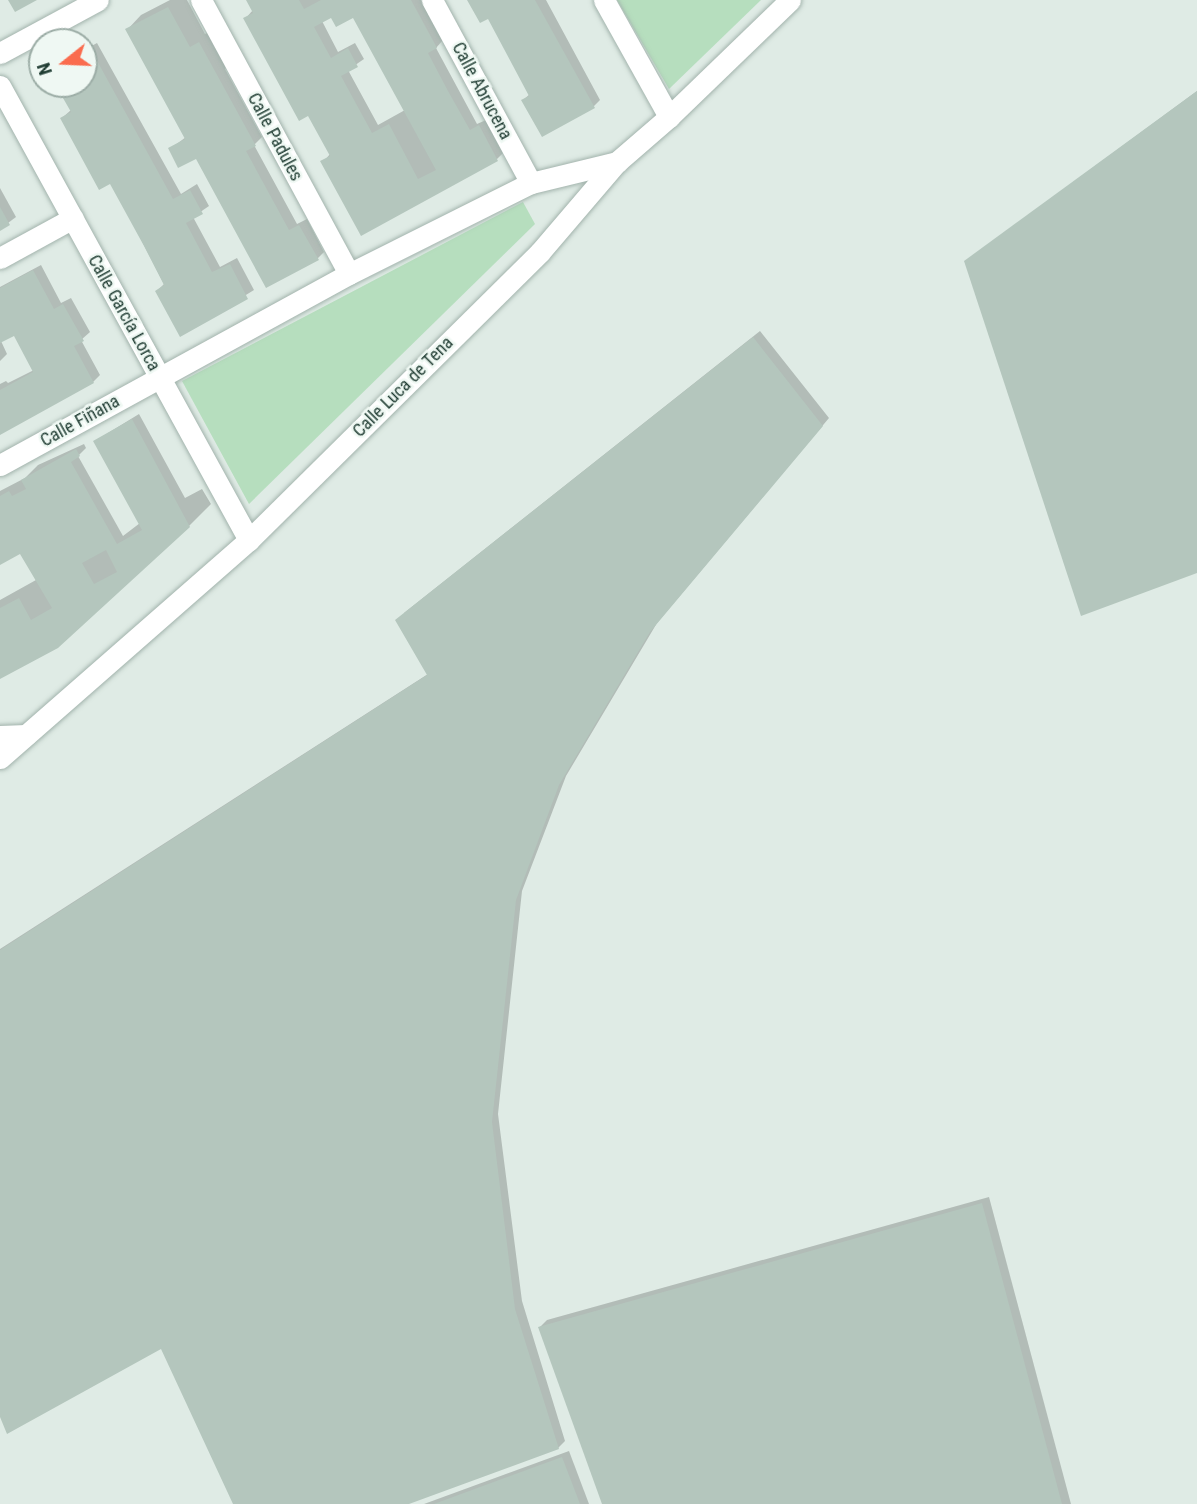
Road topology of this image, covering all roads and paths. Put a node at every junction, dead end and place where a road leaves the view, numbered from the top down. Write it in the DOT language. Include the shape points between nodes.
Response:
graph roads {
  1 [pos="98,0"];
  2 [pos="201,0"];
  3 [pos="432,0"];
  4 [pos="604,0"];
  5 [pos="790,0"];
  6 [pos="0,53"];
  7 [pos="0,86"];
  8 [pos="670,117"];
  9 [pos="617,162"];
  10 [pos="531,183"];
  11 [pos="73,218"];
  12 [pos="0,258"];
  13 [pos="349,274"];
  14 [pos="160,377"];
  15 [pos="0,465"];
  16 [pos="249,540"];
  17 [pos="26,735"];
  18 [pos="0,736"];
  19 [pos="0,758"];
  1 -- 6 [label="street"];
  2 -- 13 [label="street, Calle Padules"];
  3 -- 10 [label="street, Calle Abrucena"];
  4 -- 8 [label="street"];
  5 -- 8 [label="street, Calle Luca de Tena"];
  7 -- 11 [label="street, Calle García Lorca"];
  8 -- 9 [label="street, Calle Luca de Tena"];
  9 -- 10 [label="street, Calle Fiñana"];
  9 -- 16 [label="street, Calle Luca de Tena" via="540,252"];
  10 -- 13 [label="street, Calle Fiñana"];
  11 -- 12 [label="street"];
  11 -- 14 [label="street, Calle García Lorca"];
  13 -- 14 [label="street, Calle Fiñana"];
  14 -- 15 [label="street, Calle Fiñana"];
  14 -- 16 [label="street, Calle García Lorca"];
  16 -- 17 [label="street, Calle Luca de Tena"];
  17 -- 18 [label="street"];
  17 -- 19 [label="street, Calle Luca de Tena"];
}
